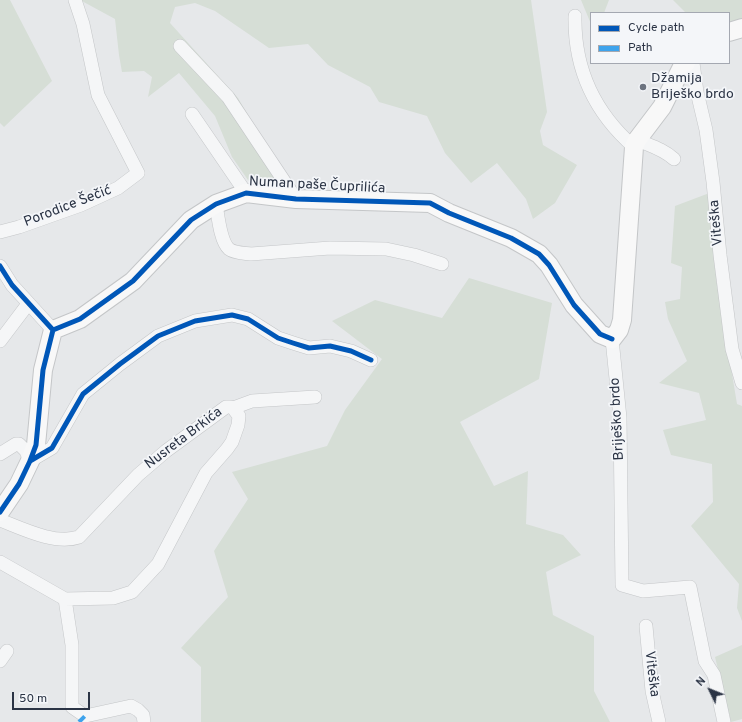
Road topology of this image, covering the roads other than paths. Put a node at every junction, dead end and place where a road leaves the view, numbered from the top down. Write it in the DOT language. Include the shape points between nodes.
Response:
graph roads {
  1 [pos="75,0"];
  2 [pos="575,16"];
  3 [pos="742,28"];
  4 [pos="730,32"];
  5 [pos="180,46"];
  6 [pos="685,64"];
  7 [pos="693,64"];
  8 [pos="192,114"];
  9 [pos="635,144"];
  10 [pos="674,159"];
  11 [pos="246,192"];
  12 [pos="296,199"];
  13 [pos="216,204"];
  14 [pos="0,232"];
  15 [pos="442,264"];
  16 [pos="0,266"];
  17 [pos="28,304"];
  18 [pos="53,330"];
  19 [pos="612,338"];
  20 [pos="0,341"];
  21 [pos="371,360"];
  22 [pos="742,383"];
  23 [pos="315,397"];
  24 [pos="233,408"];
  25 [pos="0,454"];
  26 [pos="30,461"];
  27 [pos="0,512"];
  28 [pos="0,520"];
  29 [pos="0,562"];
  30 [pos="65,599"];
  31 [pos="646,626"];
  32 [pos="82,719"];
  33 [pos="144,722"];
  34 [pos="659,722"];
  35 [pos="724,722"];
  1 -- 14 [label="street, Porodice Šečić" via="83,24 98,95 138,173 118,188 81,205"];
  2 -- 9 [label="street" via="576,43 587,85 618,134"];
  3 -- 4 [label="street"];
  5 -- 12 [label="street, Numan paše Čuprilića" via="228,97"];
  6 -- 9 [label="street" via="662,107"];
  7 -- 22 [label="street, Viteška" via="706,130 732,349"];
  8 -- 11 [label="street, Numan paše Čuprilića"];
  9 -- 10 [label="street" via="658,148"];
  9 -- 19 [label="street" via="622,320 619,330"];
  11 -- 12 [label="street, Numan paše Čuprilića"];
  11 -- 13 [label="street, Numan paše Čuprilića"];
  12 -- 19 [label="street, Numan paše Čuprilića" via="430,203 511,238 539,254 549,265 574,305 600,334"];
  13 -- 15 [label="street" via="224,241 230,249 240,253 330,248 386,249"];
  13 -- 18 [label="street, Numan paše Čuprilića" via="191,220 133,281 80,319"];
  16 -- 17 [label="street"];
  17 -- 18 [label="street"];
  17 -- 20 [label="street"];
  18 -- 26 [label="street" via="43,370 36,445"];
  19 -- 35 [label="street, Briješko brdo" via="620,418 622,584 643,591 690,588 705,661 714,676"];
  21 -- 26 [label="street" via="330,346 309,348 278,338 248,319 232,315 195,321 158,336 83,394 52,448"];
  23 -- 24 [label="street" via="252,400"];
  24 -- 28 [label="street, Nusreta Brkića" via="223,409 166,451 138,475 80,537 46,537"];
  24 -- 30 [label="street, Nusreta Brkića" via="239,416 239,421 232,442 206,473 158,564 132,592 113,598"];
  25 -- 26 [label="street" via="19,444 26,451"];
  26 -- 27 [label="street" via="20,484"];
  29 -- 30 [label="street"];
  30 -- 32 [label="street" via="72,645 72,707"];
  31 -- 34 [label="street, Viteška" via="652,691"];
  32 -- 33 [label="street" via="131,706 143,715"];
}
